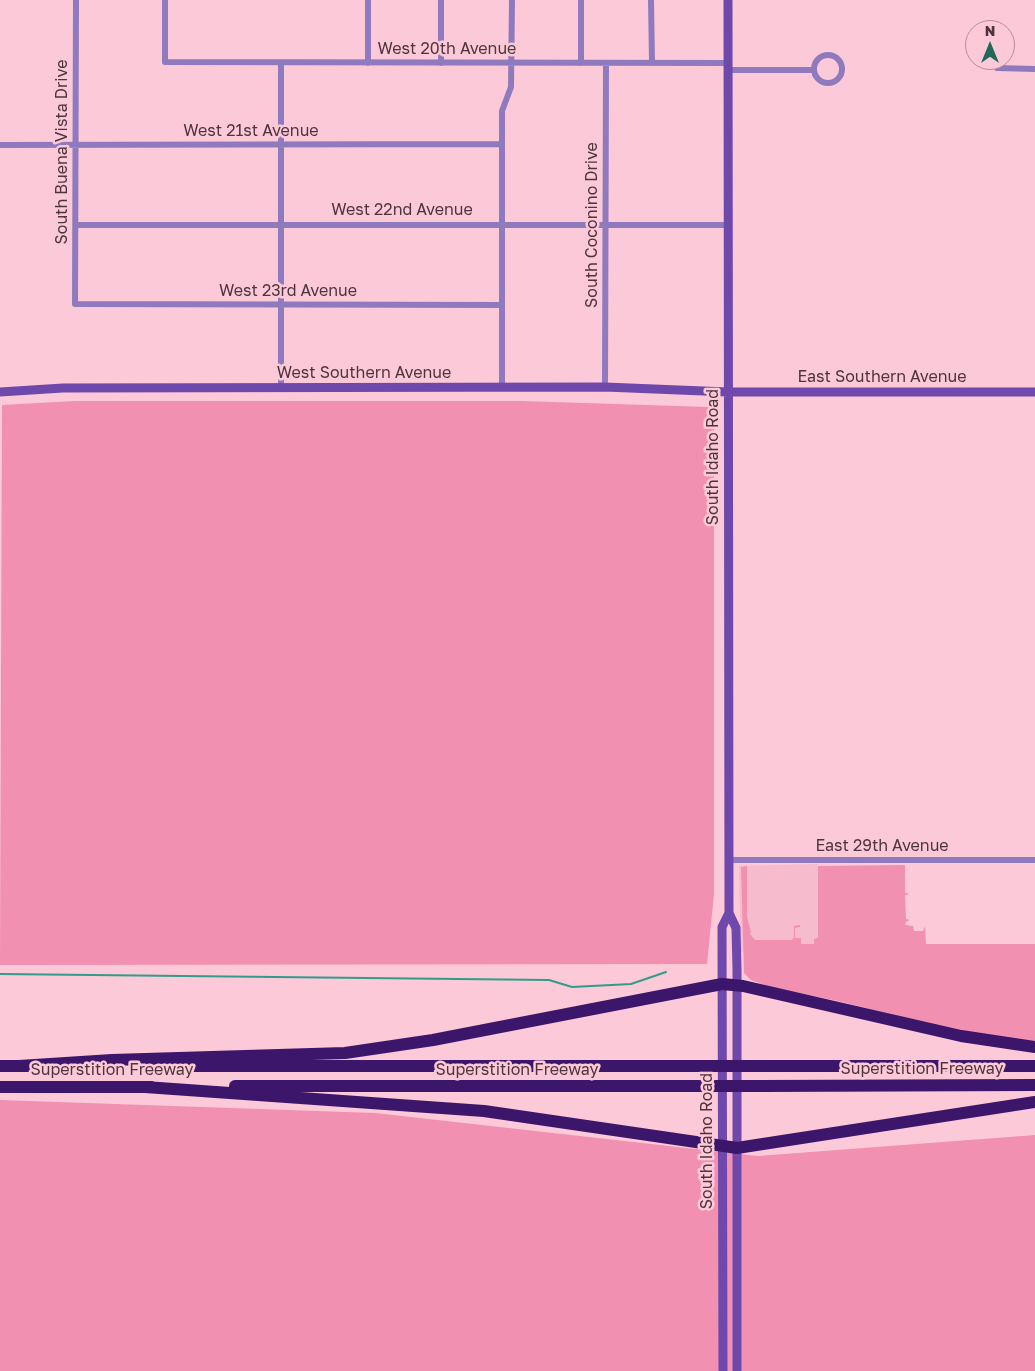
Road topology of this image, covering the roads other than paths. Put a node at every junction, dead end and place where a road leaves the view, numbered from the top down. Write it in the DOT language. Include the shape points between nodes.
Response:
graph roads {
  1 [pos="76,0"];
  2 [pos="165,0"];
  3 [pos="368,0"];
  4 [pos="441,0"];
  5 [pos="512,0"];
  6 [pos="581,0"];
  7 [pos="651,0"];
  8 [pos="728,0"];
  9 [pos="441,62"];
  10 [pos="652,62"];
  11 [pos="281,63"];
  12 [pos="368,63"];
  13 [pos="512,63"];
  14 [pos="581,63"];
  15 [pos="606,63"];
  16 [pos="728,66"];
  17 [pos="1015,68"];
  18 [pos="1035,69"];
  19 [pos="813,70"];
  20 [pos="0,144"];
  21 [pos="76,144"];
  22 [pos="281,144"];
  23 [pos="502,144"];
  24 [pos="280,224"];
  25 [pos="502,224"];
  26 [pos="606,224"];
  27 [pos="76,225"];
  28 [pos="728,225"];
  29 [pos="75,304"];
  30 [pos="502,304"];
  31 [pos="281,305"];
  32 [pos="605,387"];
  33 [pos="281,388"];
  34 [pos="502,388"];
  35 [pos="0,392"];
  36 [pos="728,392"];
  37 [pos="1035,392"];
  38 [pos="729,860"];
  39 [pos="1035,860"];
  40 [pos="729,913"];
  41 [pos="722,984"];
  42 [pos="736,985"];
  43 [pos="1035,1047"];
  44 [pos="0,1066"];
  45 [pos="19,1066"];
  46 [pos="1035,1066"];
  47 [pos="1035,1085"];
  48 [pos="0,1087"];
  49 [pos="145,1087"];
  50 [pos="1035,1102"];
  51 [pos="723,1147"];
  52 [pos="737,1148"];
  53 [pos="723,1371"];
  54 [pos="737,1371"];
  1 -- 21 [label="street, South Buena Vista Drive"];
  2 -- 11 [label="street, West 20th Avenue" via="165,62"];
  3 -- 12 [label="street"];
  4 -- 9 [label="street"];
  5 -- 13 [label="street"];
  6 -- 14 [label="street"];
  7 -- 10 [label="street"];
  8 -- 16 [label="main road, South Idaho Road"];
  9 -- 12 [label="street, West 20th Avenue"];
  9 -- 13 [label="street, West 20th Avenue"];
  10 -- 15 [label="street, West 20th Avenue"];
  10 -- 16 [label="street, West 20th Avenue"];
  11 -- 12 [label="street, West 20th Avenue"];
  11 -- 22 [label="street"];
  13 -- 14 [label="street, West 20th Avenue"];
  13 -- 23 [label="street" via="511,87 502,111"];
  14 -- 15 [label="street, West 20th Avenue"];
  15 -- 26 [label="street, South Coconino Drive"];
  16 -- 19 [label="street, West 20th Avenue"];
  16 -- 28 [label="main road, South Idaho Road"];
  17 -- 18 [label="street"];
  19 -- 19 [label="street" via="817,78 829,83 838,79 842,66 833,56 823,55"];
  20 -- 21 [label="street, West 21st Avenue"];
  21 -- 22 [label="street, West 21st Avenue"];
  21 -- 27 [label="street, South Buena Vista Drive"];
  22 -- 23 [label="street, West 21st Avenue"];
  22 -- 24 [label="street"];
  23 -- 25 [label="street"];
  24 -- 25 [label="street, West 22nd Avenue"];
  24 -- 27 [label="street, West 22nd Avenue"];
  24 -- 31 [label="street"];
  25 -- 26 [label="street, West 22nd Avenue"];
  25 -- 30 [label="street"];
  26 -- 28 [label="street, West 22nd Avenue"];
  26 -- 32 [label="street, South Coconino Drive"];
  27 -- 29 [label="street, South Buena Vista Drive"];
  28 -- 36 [label="main road, South Idaho Road"];
  29 -- 31 [label="street, West 23rd Avenue"];
  30 -- 31 [label="street, West 23rd Avenue"];
  30 -- 34 [label="street"];
  31 -- 33 [label="street"];
  32 -- 34 [label="main road, West Southern Avenue"];
  32 -- 36 [label="main road, West Southern Avenue"];
  33 -- 34 [label="main road, West Southern Avenue"];
  33 -- 35 [label="main road, West Southern Avenue" via="63,388"];
  36 -- 37 [label="main road, East Southern Avenue"];
  36 -- 38 [label="main road, South Idaho Road"];
  38 -- 39 [label="street, East 29th Avenue"];
  38 -- 40 [label="main road, South Idaho Road"];
  40 -- 41 [label="main road, South Idaho Road" via="722,927"];
  40 -- 42 [label="main road, South Idaho Road" via="736,928"];
  41 -- 42 [label="highway"];
  41 -- 45 [label="highway" via="433,1040 345,1053"];
  41 -- 51 [label="main road, South Idaho Road"];
  42 -- 43 [label="highway" via="961,1036"];
  42 -- 52 [label="main road, South Idaho Road"];
  44 -- 45 [label="highway, Superstition Freeway"];
  45 -- 46 [label="highway, Superstition Freeway, bridge"];
  47 -- 49 [label="highway, Superstition Freeway, bridge"];
  48 -- 49 [label="highway, Superstition Freeway"];
  49 -- 51 [label="highway" via="484,1111"];
  50 -- 52 [label="highway"];
  51 -- 52 [label="highway"];
  51 -- 53 [label="main road, South Idaho Road"];
  52 -- 54 [label="main road, South Idaho Road"];
}
